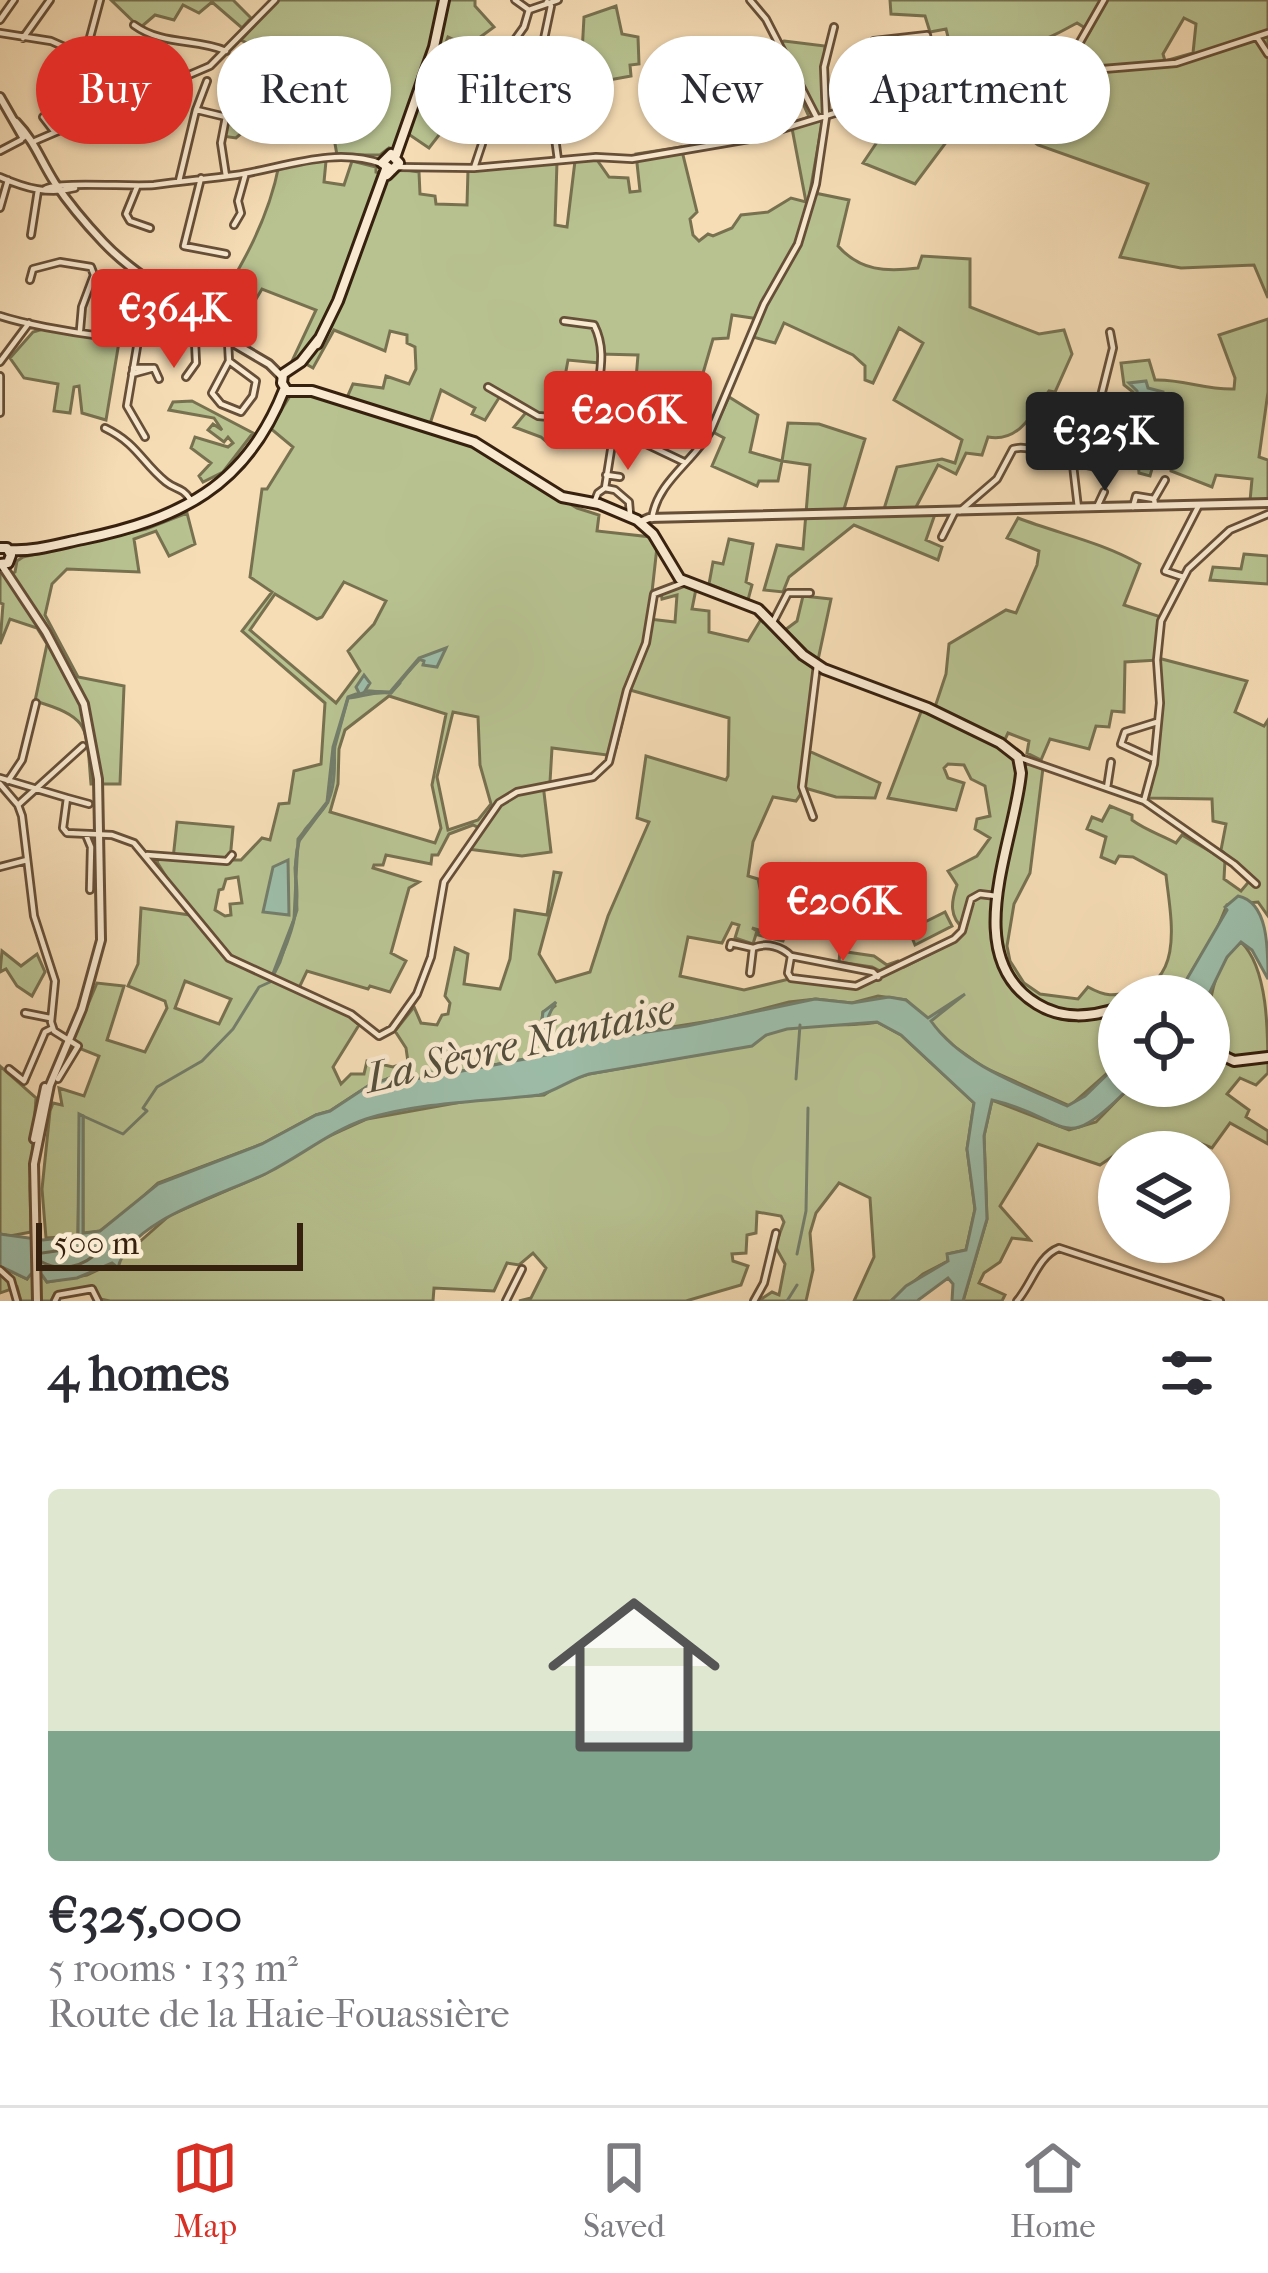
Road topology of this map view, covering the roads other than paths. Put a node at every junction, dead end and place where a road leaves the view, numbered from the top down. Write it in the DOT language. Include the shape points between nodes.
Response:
graph roads {
  1 [pos="14,0"];
  2 [pos="50,0"];
  3 [pos="100,0"];
  4 [pos="275,0"];
  5 [pos="444,0"];
  6 [pos="515,0"];
  7 [pos="558,0"];
  8 [pos="750,0"];
  9 [pos="1104,0"];
  10 [pos="547,1"];
  11 [pos="529,10"];
  12 [pos="0,20"];
  13 [pos="134,25"];
  14 [pos="834,27"];
  15 [pos="0,33"];
  16 [pos="1268,33"];
  17 [pos="240,36"];
  18 [pos="517,36"];
  19 [pos="545,36"];
  20 [pos="1083,36"];
  21 [pos="1257,37"];
  22 [pos="23,38"];
  23 [pos="217,49"];
  24 [pos="1268,54"];
  25 [pos="1110,69"];
  26 [pos="207,81"];
  27 [pos="0,97"];
  28 [pos="196,110"];
  29 [pos="829,115"];
  30 [pos="217,116"];
  31 [pos="826,116"];
  32 [pos="817,118"];
  33 [pos="36,137"];
  34 [pos="28,140"];
  35 [pos="221,144"];
  36 [pos="482,144"];
  37 [pos="556,144"];
  38 [pos="4,150"];
  39 [pos="558,160"];
  40 [pos="391,162"];
  41 [pos="474,167"];
  42 [pos="245,173"];
  43 [pos="226,176"];
  44 [pos="201,178"];
  45 [pos="4,179"];
  46 [pos="179,181"];
  47 [pos="55,183"];
  48 [pos="80,187"];
  49 [pos="136,187"];
  50 [pos="42,189"];
  51 [pos="62,192"];
  52 [pos="0,208"];
  53 [pos="234,225"];
  54 [pos="150,228"];
  55 [pos="31,235"];
  56 [pos="226,254"];
  57 [pos="141,277"];
  58 [pos="30,280"];
  59 [pos="191,283"];
  60 [pos="208,286"];
  61 [pos="129,287"];
  62 [pos="218,290"];
  63 [pos="194,314"];
  64 [pos="0,316"];
  65 [pos="565,321"];
  66 [pos="29,323"];
  67 [pos="80,330"];
  68 [pos="216,332"];
  69 [pos="1110,332"];
  70 [pos="230,340"];
  71 [pos="138,341"];
  72 [pos="196,341"];
  73 [pos="230,361"];
  74 [pos="0,362"];
  75 [pos="133,371"];
  76 [pos="220,374"];
  77 [pos="0,376"];
  78 [pos="298,376"];
  79 [pos="186,377"];
  80 [pos="159,380"];
  81 [pos="228,380"];
  82 [pos="488,387"];
  83 [pos="288,390"];
  84 [pos="1099,400"];
  85 [pos="227,408"];
  86 [pos="0,413"];
  87 [pos="224,418"];
  88 [pos="566,420"];
  89 [pos="598,422"];
  90 [pos="106,428"];
  91 [pos="1117,428"];
  92 [pos="614,431"];
  93 [pos="145,437"];
  94 [pos="561,440"];
  95 [pos="1125,454"];
  96 [pos="684,462"];
  97 [pos="1074,464"];
  98 [pos="1088,464"];
  99 [pos="1111,471"];
  100 [pos="606,475"];
  101 [pos="1165,480"];
  102 [pos="618,483"];
  103 [pos="605,488"];
  104 [pos="1104,492"];
  105 [pos="594,502"];
  106 [pos="1155,503"];
  107 [pos="1268,503"];
  108 [pos="193,504"];
  109 [pos="1199,505"];
  110 [pos="1097,507"];
  111 [pos="1078,508"];
  112 [pos="958,511"];
  113 [pos="1268,514"];
  114 [pos="629,516"];
  115 [pos="1076,519"];
  116 [pos="646,522"];
  117 [pos="942,537"];
  118 [pos="4,555"];
  119 [pos="1183,577"];
  120 [pos="677,580"];
  121 [pos="664,589"];
  122 [pos="810,593"];
  123 [pos="773,622"];
  124 [pos="817,665"];
  125 [pos="37,703"];
  126 [pos="1158,722"];
  127 [pos="83,746"];
  128 [pos="1154,759"];
  129 [pos="1019,760"];
  130 [pos="1112,762"];
  131 [pos="8,782"];
  132 [pos="2,784"];
  133 [pos="1107,788"];
  134 [pos="33,789"];
  135 [pos="0,797"];
  136 [pos="67,798"];
  137 [pos="1144,801"];
  138 [pos="89,804"];
  139 [pos="18,805"];
  140 [pos="813,817"];
  141 [pos="86,835"];
  142 [pos="100,835"];
  143 [pos="147,854"];
  144 [pos="232,855"];
  145 [pos="27,860"];
  146 [pos="0,867"];
  147 [pos="1256,884"];
  148 [pos="91,890"];
  149 [pos="996,896"];
  150 [pos="730,947"];
  151 [pos="754,948"];
  152 [pos="791,956"];
  153 [pos="750,973"];
  154 [pos="878,977"];
  155 [pos="25,1012"];
  156 [pos="1098,1013"];
  157 [pos="50,1018"];
  158 [pos="52,1028"];
  159 [pos="66,1038"];
  160 [pos="1268,1057"];
  161 [pos="1230,1059"];
  162 [pos="9,1069"];
  163 [pos="58,1079"];
  164 [pos="34,1164"];
  165 [pos="776,1233"];
  166 [pos="522,1269"];
  167 [pos="0,1270"];
  168 [pos="17,1301"];
  169 [pos="37,1301"];
  170 [pos="55,1301"];
  171 [pos="96,1301"];
  172 [pos="506,1301"];
  173 [pos="757,1301"];
  174 [pos="1017,1301"];
  175 [pos="1220,1301"];
  1 -- 12 [label="street"];
  2 -- 22 [label="street"];
  3 -- 22 [label="street" via="85,56"];
  4 -- 17 [label="street"];
  5 -- 40 [label="main road"];
  6 -- 11 [label="street"];
  7 -- 10 [label="street"];
  8 -- 32 [label="street"];
  9 -- 20 [label="street"];
  10 -- 11 [label="street"];
  10 -- 19 [label="street"];
  11 -- 18 [label="street"];
  13 -- 23 [label="street" via="156,39"];
  14 -- 31 [label="street" via="824,67"];
  15 -- 22 [label="street"];
  16 -- 21 [label="street"];
  21 -- 24 [label="street"];
  21 -- 25 [label="street" via="1176,63"];
  26 -- 28 [label="street"];
  27 -- 34 [label="street"];
  28 -- 30 [label="street"];
  28 -- 46 [label="street"];
  29 -- 31 [label="street"];
  31 -- 32 [label="street"];
  31 -- 96 [label="street" via="798,244 712,430"];
  32 -- 39 [label="street" via="749,140 646,157"];
  33 -- 34 [label="street"];
  34 -- 38 [label="street"];
  34 -- 47 [label="street"];
  35 -- 43 [label="street"];
  36 -- 41 [label="street"];
  37 -- 39 [label="street"];
  39 -- 41 [label="street"];
  40 -- 41 [label="street"];
  40 -- 42 [label="street" via="301,160"];
  40 -- 78 [label="main road" via="338,301"];
  42 -- 43 [label="street"];
  42 -- 53 [label="street"];
  43 -- 44 [label="street"];
  44 -- 46 [label="street"];
  44 -- 56 [label="street" via="183,240 188,249"];
  45 -- 50 [label="street"];
  45 -- 52 [label="street"];
  46 -- 49 [label="street"];
  47 -- 48 [label="street"];
  47 -- 50 [label="street"];
  47 -- 51 [label="street"];
  48 -- 49 [label="street"];
  48 -- 51 [label="street"];
  49 -- 54 [label="street" via="126,214"];
  50 -- 51 [label="street"];
  50 -- 55 [label="street"];
  51 -- 57 [label="street"];
  57 -- 61 [label="street"];
  57 -- 63 [label="street"];
  58 -- 67 [label="street" via="44,263 93,269"];
  59 -- 60 [label="street"];
  60 -- 62 [label="street"];
  60 -- 63 [label="street"];
  63 -- 68 [label="street"];
  64 -- 66 [label="street"];
  65 -- 89 [label="street" via="594,325 599,334"];
  66 -- 67 [label="street"];
  66 -- 74 [label="street"];
  67 -- 71 [label="street"];
  68 -- 70 [label="street" via="230,331"];
  68 -- 72 [label="street"];
  69 -- 84 [label="street"];
  70 -- 73 [label="street"];
  70 -- 78 [label="street"];
  71 -- 72 [label="street"];
  71 -- 75 [label="street"];
  72 -- 79 [label="street"];
  73 -- 76 [label="street"];
  73 -- 85 [label="street" via="256,384 243,411"];
  75 -- 80 [label="street" via="154,368"];
  75 -- 93 [label="street" via="128,406"];
  76 -- 81 [label="street"];
  76 -- 85 [label="street" via="213,396"];
  77 -- 86 [label="street"];
  78 -- 83 [label="main road"];
  78 -- 83 [label="main road"];
  78 -- 105 [label="main road" via="343,400 474,442 556,494"];
  82 -- 88 [label="street" via="538,416"];
  83 -- 108 [label="main road" via="224,478"];
  84 -- 91 [label="street"];
  84 -- 97 [label="street"];
  85 -- 87 [label="street"];
  88 -- 89 [label="street"];
  88 -- 94 [label="street"];
  89 -- 92 [label="street"];
  90 -- 108 [label="street"];
  92 -- 96 [label="street"];
  92 -- 100 [label="street"];
  95 -- 98 [label="street"];
  96 -- 116 [label="street"];
  97 -- 98 [label="street"];
  97 -- 111 [label="street"];
  97 -- 112 [label="street" via="1013,449 997,478"];
  98 -- 99 [label="street"];
  100 -- 102 [label="street"];
  100 -- 103 [label="street"];
  101 -- 106 [label="street"];
  102 -- 103 [label="street"];
  102 -- 114 [label="street" via="632,505"];
  103 -- 105 [label="street"];
  104 -- 110 [label="street"];
  105 -- 114 [label="main road"];
  106 -- 109 [label="street"];
  106 -- 110 [label="street"];
  107 -- 109 [label="street"];
  108 -- 118 [label="main road" via="154,523"];
  109 -- 119 [label="street" via="1165,571"];
  110 -- 111 [label="street"];
  111 -- 112 [label="street"];
  111 -- 115 [label="street"];
  112 -- 116 [label="street"];
  112 -- 117 [label="street"];
  113 -- 119 [label="street" via="1230,530"];
  114 -- 116 [label="main road"];
  116 -- 120 [label="main road"];
  118 -- 142 [label="street" via="83,704"];
  119 -- 126 [label="street" via="1157,639"];
  120 -- 121 [label="street"];
  120 -- 121 [label="street"];
  120 -- 123 [label="main road" via="738,599"];
  121 -- 143 [label="street" via="654,595 609,762 593,776 499,803 443,882 431,957 408,1008 379,1036 351,1014 221,952"];
  122 -- 123 [label="street" via="788,592"];
  123 -- 124 [label="main road"];
  124 -- 129 [label="main road" via="928,708"];
  124 -- 140 [label="street" via="802,787"];
  125 -- 131 [label="street"];
  126 -- 128 [label="street"];
  126 -- 128 [label="street" via="1125,732 1121,744"];
  127 -- 134 [label="street"];
  128 -- 137 [label="street"];
  129 -- 133 [label="street"];
  129 -- 149 [label="main road"];
  130 -- 133 [label="street"];
  131 -- 132 [label="street"];
  131 -- 134 [label="street"];
  132 -- 135 [label="street"];
  132 -- 139 [label="street"];
  133 -- 137 [label="street"];
  134 -- 136 [label="street"];
  134 -- 139 [label="street"];
  136 -- 138 [label="street"];
  136 -- 141 [label="street" via="63,828"];
  137 -- 147 [label="street"];
  139 -- 145 [label="street"];
  141 -- 142 [label="street"];
  141 -- 148 [label="street"];
  142 -- 143 [label="street"];
  142 -- 159 [label="street" via="103,915 90,985"];
  143 -- 144 [label="street"];
  145 -- 146 [label="street"];
  145 -- 157 [label="street" via="34,916 56,981"];
  149 -- 154 [label="street" via="970,899 955,939"];
  149 -- 156 [label="main road" via="1001,956 1028,998 1066,1015"];
  150 -- 151 [label="street"];
  151 -- 152 [label="street"];
  151 -- 153 [label="street"];
  152 -- 154 [label="street"];
  152 -- 154 [label="street" via="791,978 856,986"];
  155 -- 157 [label="street"];
  157 -- 158 [label="street"];
  158 -- 159 [label="street"];
  158 -- 162 [label="street" via="24,1081"];
  159 -- 163 [label="street" via="77,1051"];
  159 -- 164 [label="street"];
  159 -- 164 [label="street" via="38,1114"];
  160 -- 161 [label="main road"];
  164 -- 169 [label="street"];
  165 -- 173 [label="street"];
  166 -- 172 [label="street"];
  167 -- 168 [label="street"];
  170 -- 171 [label="street" via="92,1289"];
  174 -- 175 [label="street" via="1045,1256 1059,1249"];
}
